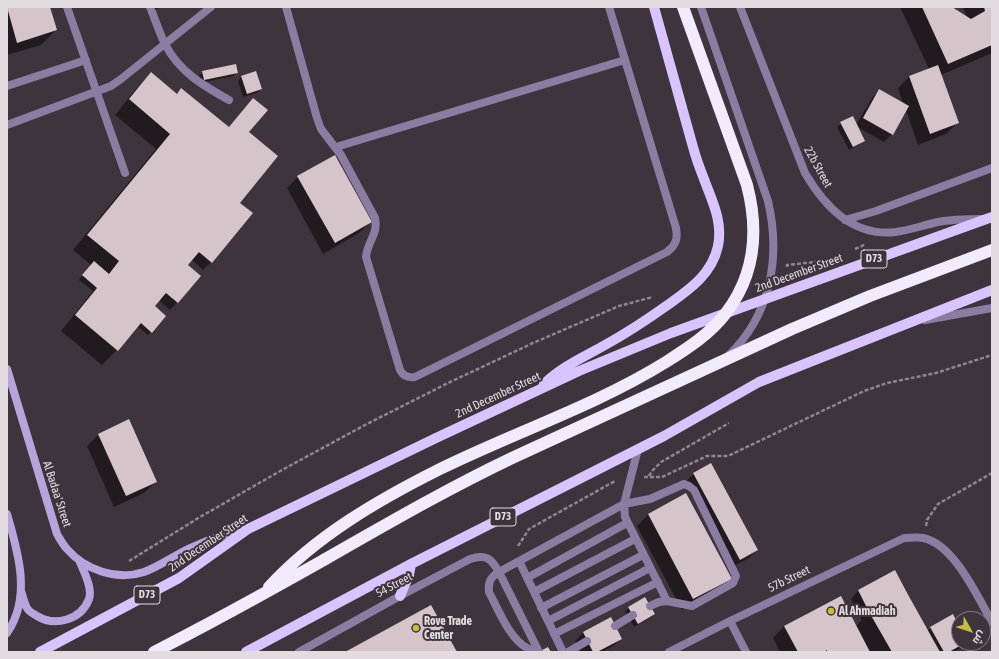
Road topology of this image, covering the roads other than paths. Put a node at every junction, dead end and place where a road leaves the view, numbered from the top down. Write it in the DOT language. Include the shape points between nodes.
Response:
graph roads {
  1 [pos="67,7"];
  2 [pos="150,7"];
  3 [pos="211,7"];
  4 [pos="286,7"];
  5 [pos="609,7"];
  6 [pos="654,7"];
  7 [pos="683,7"];
  8 [pos="701,7"];
  9 [pos="740,7"];
  10 [pos="165,45"];
  11 [pos="86,60"];
  12 [pos="625,60"];
  13 [pos="7,86"];
  14 [pos="97,91"];
  15 [pos="229,100"];
  16 [pos="7,125"];
  17 [pos="336,147"];
  18 [pos="992,168"];
  19 [pos="125,173"];
  20 [pos="988,218"];
  21 [pos="845,220"];
  22 [pos="992,250"];
  23 [pos="992,290"];
  24 [pos="764,300"];
  25 [pos="992,308"];
  26 [pos="914,321"];
  27 [pos="725,359"];
  28 [pos="7,369"];
  29 [pos="535,392"];
  30 [pos="638,449"];
  31 [pos="624,504"];
  32 [pos="7,514"];
  33 [pos="627,523"];
  34 [pos="248,530"];
  35 [pos="635,539"];
  36 [pos="643,555"];
  37 [pos="79,560"];
  38 [pos="519,561"];
  39 [pos="411,564"];
  40 [pos="650,568"];
  41 [pos="499,572"];
  42 [pos="527,578"];
  43 [pos="658,582"];
  44 [pos="21,590"];
  45 [pos="534,592"];
  46 [pos="261,595"];
  47 [pos="400,596"];
  48 [pos="667,601"];
  49 [pos="650,606"];
  50 [pos="542,608"];
  51 [pos="633,616"];
  52 [pos="548,621"];
  53 [pos="730,621"];
  54 [pos="992,622"];
  55 [pos="615,626"];
  56 [pos="7,633"];
  57 [pos="554,634"];
  58 [pos="587,641"];
  59 [pos="40,652"];
  60 [pos="154,652"];
  61 [pos="246,652"];
  62 [pos="299,652"];
  63 [pos="539,652"];
  64 [pos="563,652"];
  65 [pos="568,652"];
  66 [pos="669,652"];
  67 [pos="746,652"];
  1 -- 11 [label="street"];
  2 -- 10 [label="street"];
  3 -- 10 [label="street"];
  4 -- 17 [label="street" via="317,118 321,129"];
  5 -- 12 [label="street"];
  6 -- 29 [label="main road" via="694,149 717,212 720,234 716,253 705,274 689,289 627,332 570,364"];
  7 -- 46 [label="highway" via="752,202 753,252 743,284 726,313 715,326 689,347 658,366 595,400 484,448 398,491 331,532 282,572"];
  8 -- 24 [label="street" via="768,200 774,251"];
  9 -- 21 [label="street, 22b Street" via="805,173 826,203"];
  10 -- 14 [label="street" via="111,86"];
  10 -- 15 [label="street" via="188,75"];
  11 -- 13 [label="street"];
  11 -- 14 [label="street"];
  12 -- 17 [label="street"];
  12 -- 17 [label="street" via="676,228 676,242 667,252 415,377 406,376 400,370 366,257 368,244 377,229 375,218"];
  14 -- 16 [label="street"];
  14 -- 19 [label="street"];
  18 -- 21 [label="street"];
  20 -- 21 [label="street, 22b Street" via="938,222 896,232 870,230"];
  20 -- 24 [label="main road, 2nd December Street / D73"];
  22 -- 27 [label="highway" via="870,296"];
  23 -- 26 [label="main road, D73"];
  24 -- 27 [label="street" via="752,326"];
  24 -- 29 [label="main road, 2nd December Street / D73" via="625,351"];
  25 -- 26 [label="street"];
  26 -- 30 [label="main road, D73" via="758,382 696,419"];
  27 -- 46 [label="highway" via="467,479"];
  28 -- 37 [label="main road, Al Badaa' Street" via="56,534 66,549"];
  29 -- 34 [label="main road, 2nd December Street / D73"];
  30 -- 31 [label="street"];
  30 -- 39 [label="main road, D73"];
  31 -- 33 [label="street"];
  31 -- 38 [label="street"];
  31 -- 48 [label="street" via="650,499 684,484 689,486 694,490 736,576 733,583 692,606"];
  32 -- 44 [label="main road" via="19,565"];
  33 -- 35 [label="street"];
  33 -- 42 [label="street"];
  34 -- 37 [label="main road, Al Badaa' Street" via="208,540 145,572 130,576 111,574"];
  34 -- 59 [label="main road, 2nd December Street / D73" via="179,578"];
  35 -- 36 [label="street"];
  35 -- 45 [label="street"];
  36 -- 40 [label="street"];
  36 -- 50 [label="street"];
  37 -- 44 [label="main road" via="88,580 89,598 71,619 46,621 37,616 27,610"];
  38 -- 41 [label="street"];
  38 -- 42 [label="street"];
  39 -- 47 [label="main road"];
  39 -- 61 [label="main road, D73"];
  40 -- 43 [label="street"];
  40 -- 52 [label="street"];
  41 -- 47 [label="street, 54 Street" via="488,558 479,556"];
  41 -- 63 [label="street, 54 Street"];
  41 -- 63 [label="street" via="490,580 489,592 516,639 527,648"];
  42 -- 45 [label="street"];
  43 -- 48 [label="street"];
  43 -- 57 [label="street"];
  44 -- 56 [label="main road" via="18,608"];
  45 -- 50 [label="street"];
  46 -- 60 [label="highway"];
  47 -- 62 [label="street, 54 Street"];
  48 -- 49 [label="street"];
  50 -- 52 [label="street"];
  51 -- 55 [label="street"];
  52 -- 57 [label="street"];
  53 -- 54 [label="street, 57b Street" via="898,540 923,538 940,544 953,557"];
  53 -- 66 [label="street, 57b Street"];
  53 -- 67 [label="street"];
  57 -- 64 [label="street"];
  58 -- 65 [label="street"];
}
